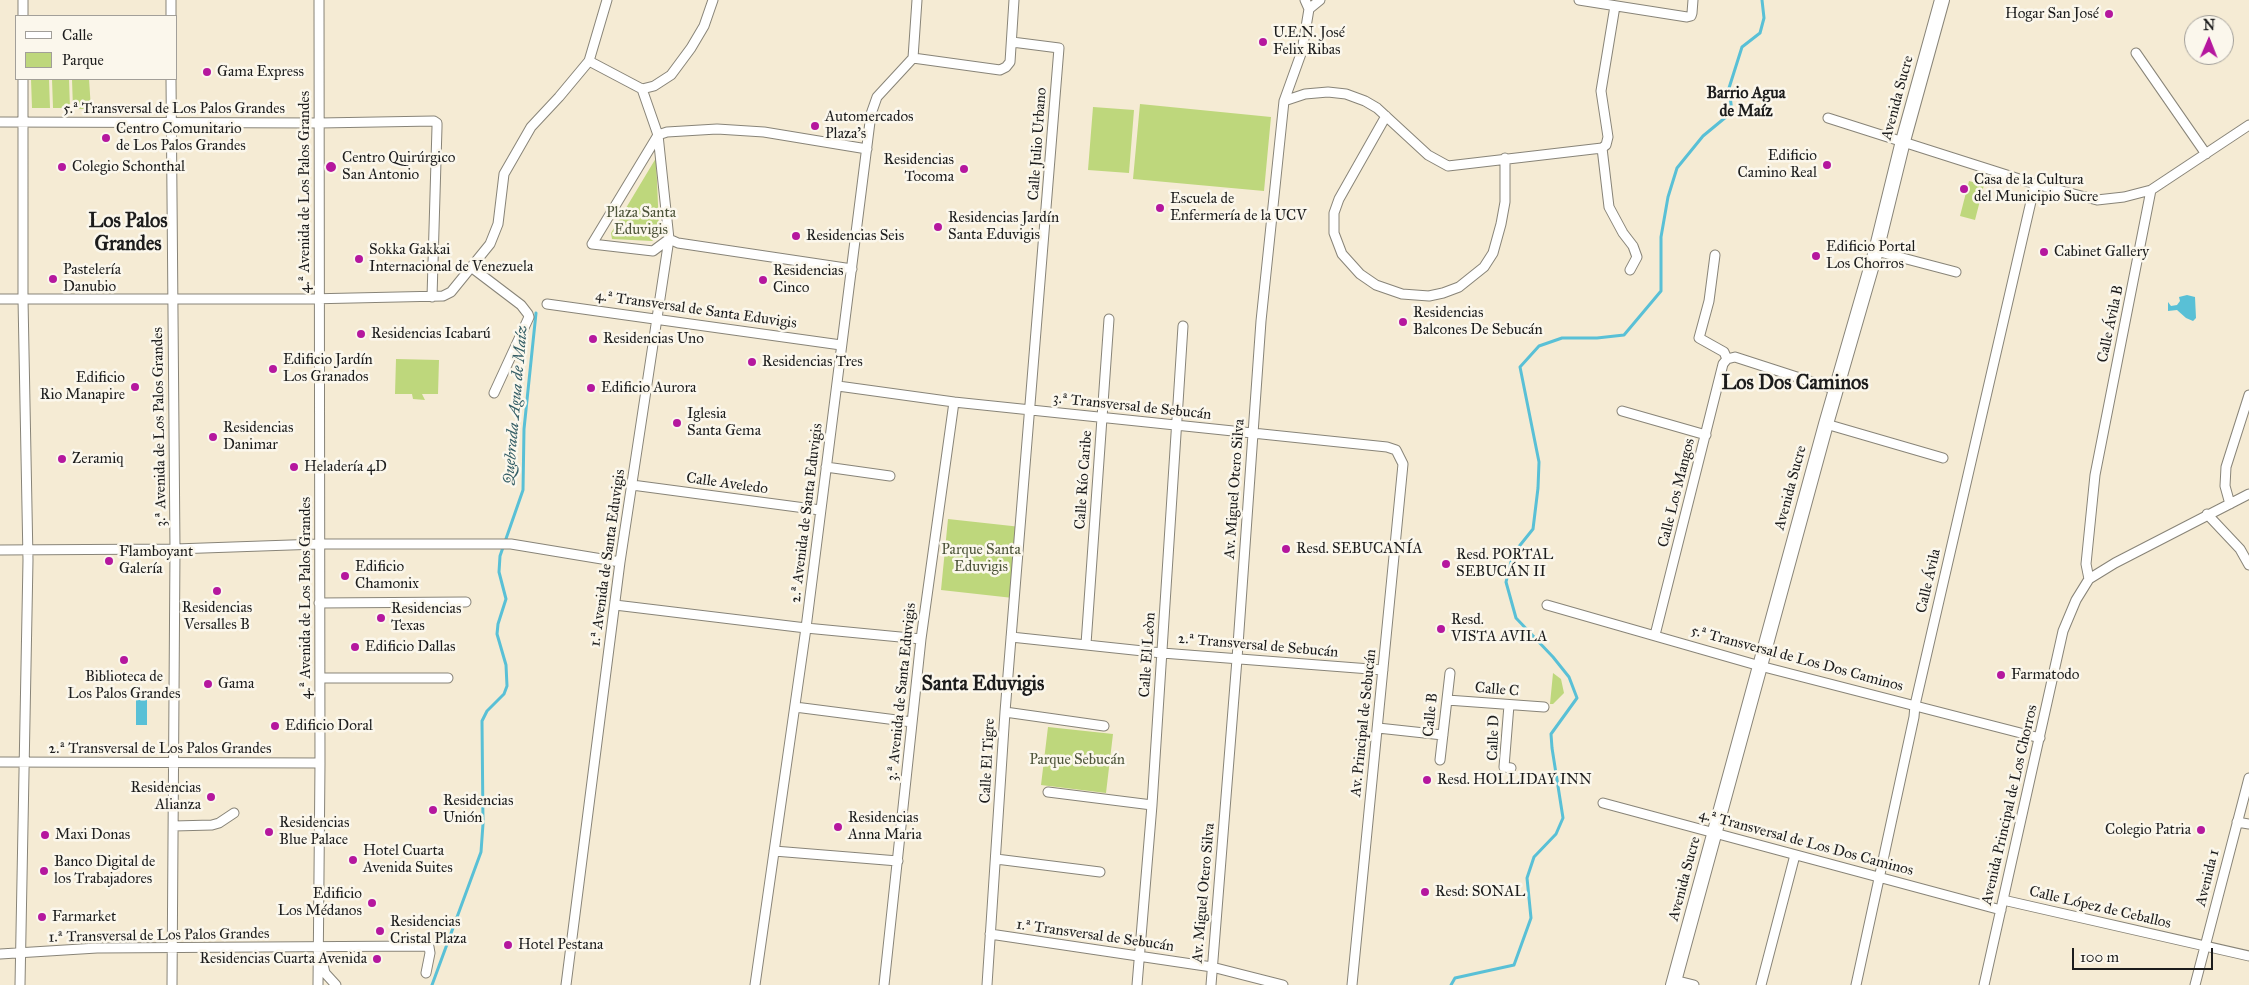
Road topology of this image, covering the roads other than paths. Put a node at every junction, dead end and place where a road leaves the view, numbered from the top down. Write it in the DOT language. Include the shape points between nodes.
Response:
graph roads {
  1 [pos="23,0"];
  2 [pos="171,0"];
  3 [pos="319,0"];
  4 [pos="607,0"];
  5 [pos="713,0"];
  6 [pos="917,0"];
  7 [pos="1014,0"];
  8 [pos="1305,0"];
  9 [pos="1320,0"];
  10 [pos="1579,0"];
  11 [pos="1693,0"];
  12 [pos="1942,0"];
  13 [pos="1615,6"];
  14 [pos="1309,9"];
  15 [pos="23,15"];
  16 [pos="171,15"];
  17 [pos="1012,42"];
  18 [pos="2136,53"];
  19 [pos="912,58"];
  20 [pos="589,61"];
  21 [pos="23,80"];
  22 [pos="171,80"];
  23 [pos="642,89"];
  24 [pos="1284,101"];
  25 [pos="1386,116"];
  26 [pos="1828,118"];
  27 [pos="0,122"];
  28 [pos="23,122"];
  29 [pos="172,123"];
  30 [pos="320,123"];
  31 [pos="2249,125"];
  32 [pos="658,135"];
  33 [pos="1903,141"];
  34 [pos="1602,148"];
  35 [pos="867,149"];
  36 [pos="2206,154"];
  37 [pos="1505,158"];
  38 [pos="2035,184"];
  39 [pos="2151,190"];
  40 [pos="669,239"];
  41 [pos="1876,251"];
  42 [pos="1715,255"];
  43 [pos="471,267"];
  44 [pos="852,269"];
  45 [pos="1630,270"];
  46 [pos="1956,272"];
  47 [pos="432,297"];
  48 [pos="0,299"];
  49 [pos="23,299"];
  50 [pos="172,299"];
  51 [pos="318,299"];
  52 [pos="547,304"];
  53 [pos="656,318"];
  54 [pos="1109,319"];
  55 [pos="1183,326"];
  56 [pos="842,345"];
  57 [pos="1727,359"];
  58 [pos="838,386"];
  59 [pos="1837,390"];
  60 [pos="494,393"];
  61 [pos="2249,395"];
  62 [pos="954,402"];
  63 [pos="1029,410"];
  64 [pos="1622,411"];
  65 [pos="1102,418"];
  66 [pos="1826,424"];
  67 [pos="1177,425"];
  68 [pos="1253,432"];
  69 [pos="1706,436"];
  70 [pos="1942,458"];
  71 [pos="1403,464"];
  72 [pos="826,467"];
  73 [pos="890,476"];
  74 [pos="632,484"];
  75 [pos="2249,494"];
  76 [pos="2230,504"];
  77 [pos="820,510"];
  78 [pos="2208,514"];
  79 [pos="319,544"];
  80 [pos="175,549"];
  81 [pos="0,550"];
  82 [pos="28,550"];
  83 [pos="620,562"];
  84 [pos="2249,565"];
  85 [pos="2089,580"];
  86 [pos="466,602"];
  87 [pos="319,603"];
  88 [pos="615,605"];
  89 [pos="1547,605"];
  90 [pos="806,628"];
  91 [pos="1655,635"];
  92 [pos="1011,637"];
  93 [pos="920,639"];
  94 [pos="1086,644"];
  95 [pos="1162,653"];
  96 [pos="1238,659"];
  97 [pos="1760,666"];
  98 [pos="1383,670"];
  99 [pos="1450,674"];
  100 [pos="320,678"];
  101 [pos="448,678"];
  102 [pos="1447,700"];
  103 [pos="1509,705"];
  104 [pos="1915,705"];
  105 [pos="795,707"];
  106 [pos="1544,707"];
  107 [pos="1004,712"];
  108 [pos="912,722"];
  109 [pos="1104,726"];
  110 [pos="1378,728"];
  111 [pos="1443,734"];
  112 [pos="2040,738"];
  113 [pos="1440,760"];
  114 [pos="0,762"];
  115 [pos="24,762"];
  116 [pos="174,763"];
  117 [pos="320,763"];
  118 [pos="1511,768"];
  119 [pos="2249,778"];
  120 [pos="1048,792"];
  121 [pos="1603,803"];
  122 [pos="1152,805"];
  123 [pos="234,813"];
  124 [pos="2236,822"];
  125 [pos="2249,824"];
  126 [pos="174,826"];
  127 [pos="1715,832"];
  128 [pos="774,851"];
  129 [pos="1795,855"];
  130 [pos="996,859"];
  131 [pos="898,861"];
  132 [pos="1100,872"];
  133 [pos="1880,878"];
  134 [pos="2003,900"];
  135 [pos="2001,910"];
  136 [pos="990,934"];
  137 [pos="173,947"];
  138 [pos="2206,947"];
  139 [pos="319,948"];
  140 [pos="20,953"];
  141 [pos="0,954"];
  142 [pos="1139,956"];
  143 [pos="2249,956"];
  144 [pos="1212,967"];
  145 [pos="426,973"];
  146 [pos="1674,982"];
  147 [pos="20,985"];
  148 [pos="172,985"];
  149 [pos="318,985"];
  150 [pos="336,985"];
  151 [pos="566,985"];
  152 [pos="755,985"];
  153 [pos="884,985"];
  154 [pos="987,985"];
  155 [pos="1137,985"];
  156 [pos="1211,985"];
  157 [pos="1283,985"];
  158 [pos="1352,985"];
  159 [pos="1694,985"];
  160 [pos="1761,985"];
  161 [pos="1856,985"];
  162 [pos="1984,985"];
  163 [pos="2195,985"];
  1 -- 15 [label="street"];
  2 -- 16 [label="street"];
  3 -- 30 [label="street, 4.ª Avenida de Los Palos Grandes"];
  4 -- 20 [label="street"];
  5 -- 23 [label="street" via="704,26 671,76"];
  6 -- 19 [label="street"];
  7 -- 17 [label="street"];
  8 -- 14 [label="street"];
  9 -- 14 [label="street"];
  10 -- 13 [label="street"];
  11 -- 13 [label="street" via="1691,16 1687,17"];
  12 -- 33 [label="main road, Avenida Sucre"];
  13 -- 34 [label="street" via="1601,91 1608,137"];
  14 -- 24 [label="street, Av. Miguel Otero Silva" via="1302,51"];
  17 -- 19 [label="street" via="1010,62 1000,70"];
  17 -- 63 [label="street, Calle Julio Urbano" via="1059,48"];
  18 -- 36 [label="street"];
  19 -- 35 [label="street, 2.ª Avenida de Santa Eduvigis" via="877,97"];
  20 -- 23 [label="street"];
  20 -- 43 [label="street" via="531,126 515,151 504,174 498,224 490,244"];
  21 -- 28 [label="street"];
  22 -- 29 [label="street, 3.ª Avenida de Los Palos Grandes"];
  23 -- 32 [label="street, 1.ª Avenida de Santa Eduvigis"];
  24 -- 25 [label="street" via="1305,94 1346,94 1365,101"];
  24 -- 68 [label="street, Av. Miguel Otero Silva"];
  25 -- 37 [label="street" via="1428,155 1448,166"];
  25 -- 37 [label="street" via="1334,213 1334,233 1342,254 1360,274 1376,285 1402,294 1429,296 1459,287 1484,267 1493,253 1506,202"];
  26 -- 33 [label="street"];
  27 -- 28 [label="street, 5.ª Transversal de Los Palos Grandes"];
  28 -- 29 [label="street, 5.ª Transversal de Los Palos Grandes"];
  28 -- 49 [label="street"];
  29 -- 30 [label="street, 5.ª Transversal de Los Palos Grandes"];
  29 -- 50 [label="street, 3.ª Avenida de Los Palos Grandes"];
  30 -- 47 [label="street, 5.ª Transversal de Los Palos Grandes" via="437,123"];
  30 -- 51 [label="street, 4.ª Avenida de Los Palos Grandes"];
  31 -- 36 [label="street"];
  32 -- 35 [label="street" via="709,129 764,132"];
  32 -- 40 [label="street, 1.ª Avenida de Santa Eduvigis"];
  32 -- 40 [label="street" via="592,244 653,251"];
  33 -- 38 [label="street"];
  33 -- 41 [label="main road, Avenida Sucre"];
  34 -- 37 [label="street"];
  34 -- 45 [label="street" via="1609,207 1633,246 1636,257"];
  35 -- 44 [label="street, 2.ª Avenida de Santa Eduvigis"];
  36 -- 39 [label="street"];
  38 -- 39 [label="street" via="2097,200"];
  38 -- 104 [label="street, Calle Ávila"];
  39 -- 85 [label="street, Calle Ávila B" via="2095,475 2086,564"];
  40 -- 44 [label="street"];
  40 -- 53 [label="street, 1.ª Avenida de Santa Eduvigis"];
  41 -- 46 [label="street"];
  41 -- 59 [label="main road, Avenida Sucre"];
  42 -- 57 [label="street" via="1709,301 1699,338 1724,352"];
  43 -- 47 [label="street" via="451,292"];
  43 -- 60 [label="street" via="521,305 529,317"];
  44 -- 56 [label="street, 2.ª Avenida de Santa Eduvigis"];
  47 -- 51 [label="street"];
  48 -- 49 [label="street"];
  49 -- 50 [label="street"];
  49 -- 82 [label="street"];
  50 -- 51 [label="street"];
  50 -- 80 [label="street, 3.ª Avenida de Los Palos Grandes"];
  51 -- 79 [label="street, 4.ª Avenida de Los Palos Grandes"];
  52 -- 53 [label="street, 4.ª Transversal de Santa Eduvigis"];
  53 -- 56 [label="street, 4.ª Transversal de Santa Eduvigis"];
  53 -- 74 [label="street, 1.ª Avenida de Santa Eduvigis"];
  54 -- 65 [label="street, Calle Río Caribe"];
  55 -- 67 [label="street, Calle El Leòn"];
  56 -- 58 [label="street, 2.ª Avenida de Santa Eduvigis"];
  57 -- 59 [label="street" via="1735,357"];
  57 -- 69 [label="street, Calle Los Mangos"];
  58 -- 62 [label="street, 3.ª Transversal de Sebucán"];
  58 -- 72 [label="street, 2.ª Avenida de Santa Eduvigis"];
  59 -- 66 [label="main road, Avenida Sucre"];
  61 -- 76 [label="street" via="2226,468 2225,486"];
  62 -- 63 [label="street, 3.ª Transversal de Sebucán"];
  62 -- 93 [label="street, 3.ª Avenida de Santa Eduvigis"];
  63 -- 65 [label="street, 3.ª Transversal de Sebucán"];
  63 -- 92 [label="street, Calle El Tigre"];
  64 -- 69 [label="street"];
  65 -- 67 [label="street, 3.ª Transversal de Sebucán"];
  65 -- 94 [label="street, Calle Río Caribe"];
  66 -- 70 [label="street"];
  66 -- 97 [label="main road, Avenida Sucre"];
  67 -- 68 [label="street, 3.ª Transversal de Sebucán"];
  67 -- 95 [label="street, Calle El Leòn"];
  68 -- 71 [label="street, 3.ª Transversal de Sebucán" via="1387,446 1396,450"];
  68 -- 96 [label="street, Av. Miguel Otero Silva"];
  69 -- 91 [label="street, Calle Los Mangos"];
  71 -- 98 [label="street, Av. Principal de Sebucán"];
  72 -- 73 [label="street"];
  72 -- 77 [label="street, 2.ª Avenida de Santa Eduvigis"];
  74 -- 77 [label="street, Calle Aveledo"];
  74 -- 83 [label="street, 1.ª Avenida de Santa Eduvigis"];
  75 -- 76 [label="street, Avenida Principal de Los Chorros"];
  76 -- 78 [label="street, Avenida Principal de Los Chorros"];
  77 -- 90 [label="street, 2.ª Avenida de Santa Eduvigis"];
  78 -- 84 [label="street" via="2240,549"];
  78 -- 85 [label="street, Avenida Principal de Los Chorros" via="2115,562"];
  79 -- 80 [label="street"];
  79 -- 83 [label="street" via="511,544"];
  79 -- 87 [label="street, 4.ª Avenida de Los Palos Grandes"];
  80 -- 82 [label="street"];
  80 -- 116 [label="street, 3.ª Avenida de Los Palos Grandes"];
  81 -- 82 [label="street"];
  82 -- 115 [label="street"];
  83 -- 88 [label="street, 1.ª Avenida de Santa Eduvigis"];
  85 -- 112 [label="street, Avenida Principal de Los Chorros" via="2066,622"];
  86 -- 87 [label="street"];
  87 -- 100 [label="street, 4.ª Avenida de Los Palos Grandes"];
  88 -- 90 [label="street"];
  88 -- 151 [label="street, 1.ª Avenida de Santa Eduvigis"];
  89 -- 91 [label="street, 5.ª Transversal de Los Dos Caminos"];
  90 -- 93 [label="street"];
  90 -- 105 [label="street, 2.ª Avenida de Santa Eduvigis"];
  91 -- 97 [label="street, 5.ª Transversal de Los Dos Caminos"];
  92 -- 94 [label="street, 2.ª Transversal de Sebucán"];
  92 -- 107 [label="street, Calle El Tigre"];
  93 -- 108 [label="street, 3.ª Avenida de Santa Eduvigis"];
  94 -- 95 [label="street, 2.ª Transversal de Sebucán"];
  95 -- 96 [label="street, 2.ª Transversal de Sebucán"];
  95 -- 122 [label="street, Calle El Leòn"];
  96 -- 98 [label="street, 2.ª Transversal de Sebucán"];
  96 -- 144 [label="street, Av. Miguel Otero Silva"];
  97 -- 104 [label="street, 5.ª Transversal de Los Dos Caminos"];
  97 -- 127 [label="main road, Avenida Sucre"];
  98 -- 110 [label="street, Av. Principal de Sebucán"];
  99 -- 102 [label="street, Calle B"];
  100 -- 101 [label="street"];
  100 -- 117 [label="street, 4.ª Avenida de Los Palos Grandes"];
  102 -- 103 [label="street, Calle C"];
  102 -- 111 [label="street, Calle B"];
  103 -- 106 [label="street, Calle C"];
  103 -- 118 [label="street, Calle D" via="1504,767"];
  104 -- 112 [label="street, 5.ª Transversal de Los Dos Caminos"];
  104 -- 133 [label="street, Calle Ávila"];
  105 -- 108 [label="street"];
  105 -- 128 [label="street, 2.ª Avenida de Santa Eduvigis"];
  107 -- 109 [label="street"];
  107 -- 130 [label="street, Calle El Tigre"];
  108 -- 131 [label="street, 3.ª Avenida de Santa Eduvigis"];
  110 -- 111 [label="street"];
  110 -- 158 [label="street, Av. Principal de Sebucán"];
  111 -- 113 [label="street, Calle B"];
  112 -- 134 [label="street, Avenida Principal de Los Chorros"];
  114 -- 115 [label="street, 2.ª Transversal de Los Palos Grandes"];
  115 -- 116 [label="street, 2.ª Transversal de Los Palos Grandes"];
  115 -- 140 [label="street"];
  116 -- 117 [label="street, 2.ª Transversal de Los Palos Grandes"];
  116 -- 126 [label="street, 3.ª Avenida de Los Palos Grandes"];
  117 -- 139 [label="street, 4.ª Avenida de Los Palos Grandes"];
  119 -- 124 [label="street, Avenida 1"];
  120 -- 122 [label="street"];
  121 -- 127 [label="street, 4.ª Transversal de Los Dos Caminos"];
  122 -- 142 [label="street, Calle El Leòn"];
  123 -- 126 [label="street" via="212,825"];
  124 -- 125 [label="street"];
  124 -- 138 [label="street, Avenida 1"];
  126 -- 137 [label="street, 3.ª Avenida de Los Palos Grandes"];
  127 -- 129 [label="street, 4.ª Transversal de Los Dos Caminos"];
  127 -- 146 [label="main road, Avenida Sucre"];
  128 -- 131 [label="street"];
  128 -- 152 [label="street, 2.ª Avenida de Santa Eduvigis"];
  129 -- 133 [label="street, 4.ª Transversal de Los Dos Caminos"];
  129 -- 160 [label="street"];
  130 -- 132 [label="street"];
  130 -- 136 [label="street, Calle El Tigre"];
  131 -- 153 [label="street, 3.ª Avenida de Santa Eduvigis"];
  133 -- 135 [label="street, 4.ª Transversal de Los Dos Caminos"];
  133 -- 161 [label="street, Calle Ávila"];
  134 -- 135 [label="street, Avenida Principal de Los Chorros"];
  134 -- 138 [label="street, Calle López de Ceballos"];
  135 -- 162 [label="street, Avenida Principal de Los Chorros"];
  136 -- 142 [label="street, 1.ª Transversal de Sebucán"];
  136 -- 154 [label="street, Calle El Tigre"];
  137 -- 139 [label="street, 1.ª Transversal de Los Palos Grandes"];
  137 -- 140 [label="street, 1.ª Transversal de Los Palos Grandes"];
  137 -- 148 [label="street, 3.ª Avenida de Los Palos Grandes"];
  138 -- 143 [label="street, Calle López de Ceballos"];
  138 -- 163 [label="street, Avenida 1"];
  139 -- 145 [label="street, 1.ª Transversal de Los Palos Grandes" via="429,947"];
  139 -- 149 [label="street, 4.ª Avenida de Los Palos Grandes"];
  139 -- 150 [label="street" via="325,973"];
  140 -- 141 [label="street, 1.ª Transversal de Los Palos Grandes"];
  140 -- 147 [label="street"];
  142 -- 144 [label="street, 1.ª Transversal de Sebucán"];
  142 -- 155 [label="street, Calle El Leòn"];
  144 -- 156 [label="street, Av. Miguel Otero Silva"];
  144 -- 157 [label="street, 1.ª Transversal de Sebucán"];
  146 -- 159 [label="street"];
}
